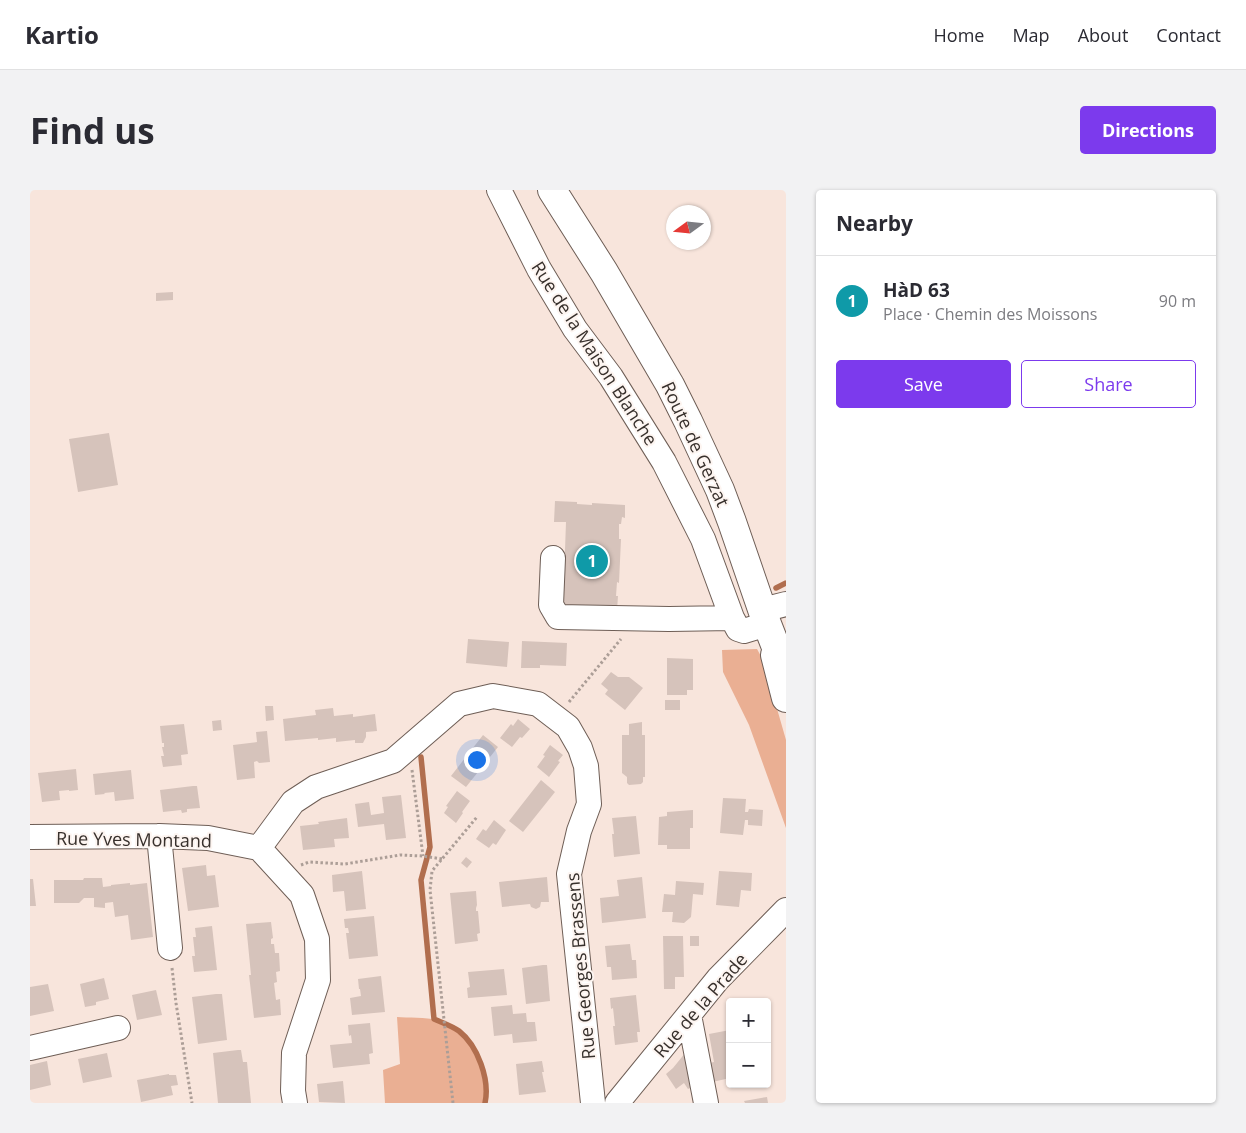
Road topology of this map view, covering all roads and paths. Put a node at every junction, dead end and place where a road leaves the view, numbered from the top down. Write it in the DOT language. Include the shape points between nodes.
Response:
graph roads {
  1 [pos="499,190"];
  2 [pos="552,190"];
  3 [pos="566,190"];
  4 [pos="604,272"];
  5 [pos="553,558"];
  6 [pos="772,613"];
  7 [pos="638,618"];
  8 [pos="732,618"];
  9 [pos="786,673"];
  10 [pos="786,698"];
  11 [pos="556,718"];
  12 [pos="409,747"];
  13 [pos="477,817"];
  14 [pos="159,836"];
  15 [pos="30,837"];
  16 [pos="259,848"];
  17 [pos="426,856"];
  18 [pos="442,859"];
  19 [pos="282,873"];
  20 [pos="786,910"];
  21 [pos="170,948"];
  22 [pos="690,1015"];
  23 [pos="118,1028"];
  24 [pos="30,1048"];
  25 [pos="192,1103"];
  26 [pos="295,1103"];
  27 [pos="453,1103"];
  28 [pos="592,1103"];
  29 [pos="617,1103"];
  30 [pos="706,1103"];
  1 -- 8 [label="street, Rue de la Maison Blanche" via="539,269 575,329 611,377 664,462 703,539"];
  2 -- 4 [label="main road, Route de Gerzat"];
  3 -- 4 [label="main road, Route de Gerzat"];
  4 -- 6 [label="main road, Route de Gerzat" via="670,385 703,452"];
  5 -- 7 [label="street" via="551,605 558,617"];
  6 -- 8 [label="street" via="744,630 738,629"];
  6 -- 9 [label="main road, Route de Gerzat"];
  6 -- 10 [label="main road, Route de Gerzat"];
  7 -- 8 [label="street"];
  7 -- 11 [label="path"];
  11 -- 12 [label="street, Rue Georges Brassens" via="538,704 493,696 459,704"];
  11 -- 28 [label="street, Rue Georges Brassens" via="568,727 586,766 589,804 569,874"];
  12 -- 16 [label="street, Rue Georges Brassens" via="393,761 316,786 293,802"];
  12 -- 17 [label="path"];
  13 -- 18 [label="path"];
  14 -- 15 [label="street, Rue Yves Montand"];
  14 -- 16 [label="street, Rue Yves Montand" via="208,838"];
  14 -- 21 [label="street"];
  16 -- 19 [label="street"];
  17 -- 18 [label="path"];
  17 -- 19 [label="path" via="400,855 345,864 309,862"];
  18 -- 27 [label="path" via="432,871 430,890"];
  19 -- 26 [label="street" via="302,895 317,939 318,980 294,1053"];
  20 -- 22 [label="street, Rue de la Prade" via="718,979"];
  21 -- 25 [label="path"];
  22 -- 29 [label="street, Rue de la Prade"];
  22 -- 30 [label="street"];
  23 -- 24 [label="street"];
}
